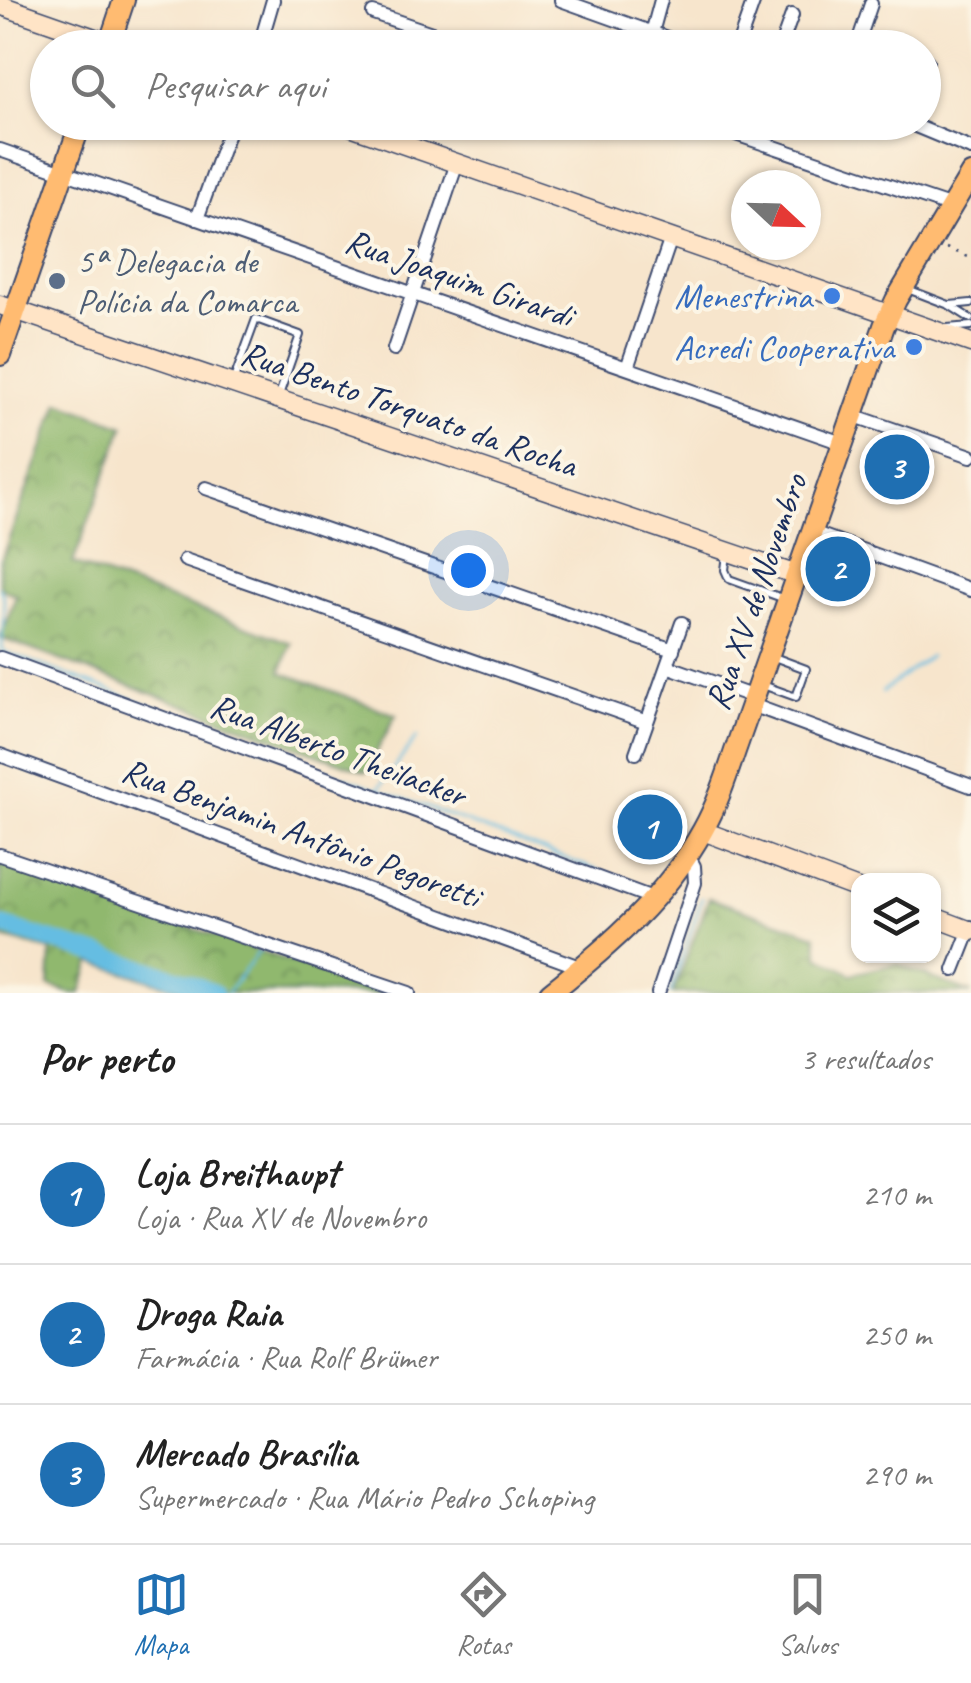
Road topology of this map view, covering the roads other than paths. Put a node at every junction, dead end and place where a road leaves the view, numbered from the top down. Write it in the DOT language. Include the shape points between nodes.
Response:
graph roads {
  1 [pos="124,0"];
  2 [pos="274,0"];
  3 [pos="561,0"];
  4 [pos="661,0"];
  5 [pos="754,0"];
  6 [pos="871,4"];
  7 [pos="0,5"];
  8 [pos="374,13"];
  9 [pos="792,15"];
  10 [pos="69,30"];
  11 [pos="117,30"];
  12 [pos="265,30"];
  13 [pos="424,30"];
  14 [pos="646,30"];
  15 [pos="653,30"];
  16 [pos="743,30"];
  17 [pos="787,30"];
  18 [pos="862,30"];
  19 [pos="941,137"];
  20 [pos="75,140"];
  21 [pos="225,140"];
  22 [pos="389,140"];
  23 [pos="753,140"];
  24 [pos="971,149"];
  25 [pos="0,150"];
  26 [pos="457,164"];
  27 [pos="64,172"];
  28 [pos="971,174"];
  29 [pos="952,207"];
  30 [pos="196,219"];
  31 [pos="671,238"];
  32 [pos="904,288"];
  33 [pos="413,294"];
  34 [pos="971,304"];
  35 [pos="949,305"];
  36 [pos="8,307"];
  37 [pos="890,313"];
  38 [pos="971,323"];
  39 [pos="932,328"];
  40 [pos="971,343"];
  41 [pos="394,349"];
  42 [pos="0,355"];
  43 [pos="626,368"];
  44 [pos="232,384"];
  45 [pos="278,399"];
  46 [pos="852,416"];
  47 [pos="842,444"];
  48 [pos="971,456"];
  49 [pos="206,488"];
  50 [pos="812,532"];
  51 [pos="728,551"];
  52 [pos="186,560"];
  53 [pos="797,575"];
  54 [pos="971,590"];
  55 [pos="788,600"];
  56 [pos="682,623"];
  57 [pos="673,650"];
  58 [pos="769,655"];
  59 [pos="0,658"];
  60 [pos="667,666"];
  61 [pos="755,695"];
  62 [pos="647,722"];
  63 [pos="636,753"];
  64 [pos="0,755"];
  65 [pos="971,786"];
  66 [pos="703,831"];
  67 [pos="0,855"];
  68 [pos="688,855"];
  69 [pos="851,886"];
  70 [pos="655,898"];
  71 [pos="941,919"];
  72 [pos="971,930"];
  73 [pos="582,968"];
  74 [pos="954,970"];
  75 [pos="409,993"];
  76 [pos="550,993"];
  77 [pos="658,993"];
  1 -- 11 [label="main road"];
  2 -- 12 [label="street"];
  3 -- 14 [label="street"];
  4 -- 15 [label="street"];
  5 -- 16 [label="street"];
  6 -- 18 [label="street"];
  7 -- 10 [label="street"];
  8 -- 13 [label="street"];
  9 -- 17 [label="street"];
  19 -- 24 [label="street"];
  20 -- 27 [label="main road"];
  21 -- 30 [label="street"];
  22 -- 26 [label="street"];
  23 -- 29 [label="street"];
  25 -- 27 [label="street, Rua Joaquim Girardi"];
  26 -- 31 [label="street"];
  26 -- 33 [label="street"];
  27 -- 30 [label="street, Rua Joaquim Girardi"];
  27 -- 36 [label="main road"];
  28 -- 29 [label="main road, Rua XV de Novembro"];
  29 -- 32 [label="main road, Rua XV de Novembro"];
  30 -- 33 [label="street, Rua Joaquim Girardi"];
  31 -- 37 [label="street"];
  31 -- 43 [label="street"];
  32 -- 35 [label="lane"];
  32 -- 37 [label="main road, Rua XV de Novembro"];
  33 -- 41 [label="street"];
  33 -- 43 [label="street, Rua Joaquim Girardi"];
  34 -- 35 [label="lane"];
  35 -- 38 [label="lane"];
  36 -- 42 [label="main road"];
  36 -- 44 [label="street, Rua Bento Torquato da Rocha"];
  37 -- 39 [label="street"];
  37 -- 46 [label="main road, Rua XV de Novembro"];
  38 -- 39 [label="lane"];
  39 -- 40 [label="street"];
  43 -- 47 [label="street, Rua Joaquim Girardi"];
  44 -- 45 [label="street, Rua Bento Torquato da Rocha"];
  44 -- 45 [label="lane" via="256,319 300,335"];
  45 -- 51 [label="street, Rua Bento Torquato da Rocha"];
  46 -- 47 [label="main road, Rua XV de Novembro"];
  46 -- 48 [label="street"];
  47 -- 50 [label="main road, Rua XV de Novembro"];
  49 -- 57 [label="street"];
  50 -- 53 [label="main road, Rua XV de Novembro"];
  50 -- 54 [label="street"];
  51 -- 53 [label="street, Rua Bento Torquato da Rocha"];
  51 -- 55 [label="lane" via="729,579"];
  52 -- 62 [label="street"];
  53 -- 55 [label="main road, Rua XV de Novembro"];
  55 -- 58 [label="main road, Rua XV de Novembro"];
  56 -- 57 [label="street"];
  57 -- 60 [label="street"];
  58 -- 61 [label="main road, Rua XV de Novembro"];
  58 -- 61 [label="lane" via="806,669 796,698"];
  59 -- 70 [label="street, Rua Alberto Theilacker"];
  60 -- 61 [label="street"];
  60 -- 62 [label="street"];
  61 -- 65 [label="street"];
  61 -- 66 [label="main road, Rua XV de Novembro"];
  62 -- 63 [label="street"];
  64 -- 73 [label="street, Rua Benjamin Antônio Pegoretti"];
  66 -- 68 [label="main road, Rua XV de Novembro"];
  66 -- 69 [label="street"];
  67 -- 75 [label="street"];
  68 -- 70 [label="main road, Rua XV de Novembro"];
  68 -- 77 [label="street" via="695,883"];
  70 -- 73 [label="main road, Rua XV de Novembro"];
  71 -- 72 [label="street"];
  72 -- 74 [label="street"];
  73 -- 76 [label="main road, Rua XV de Novembro"];
}
